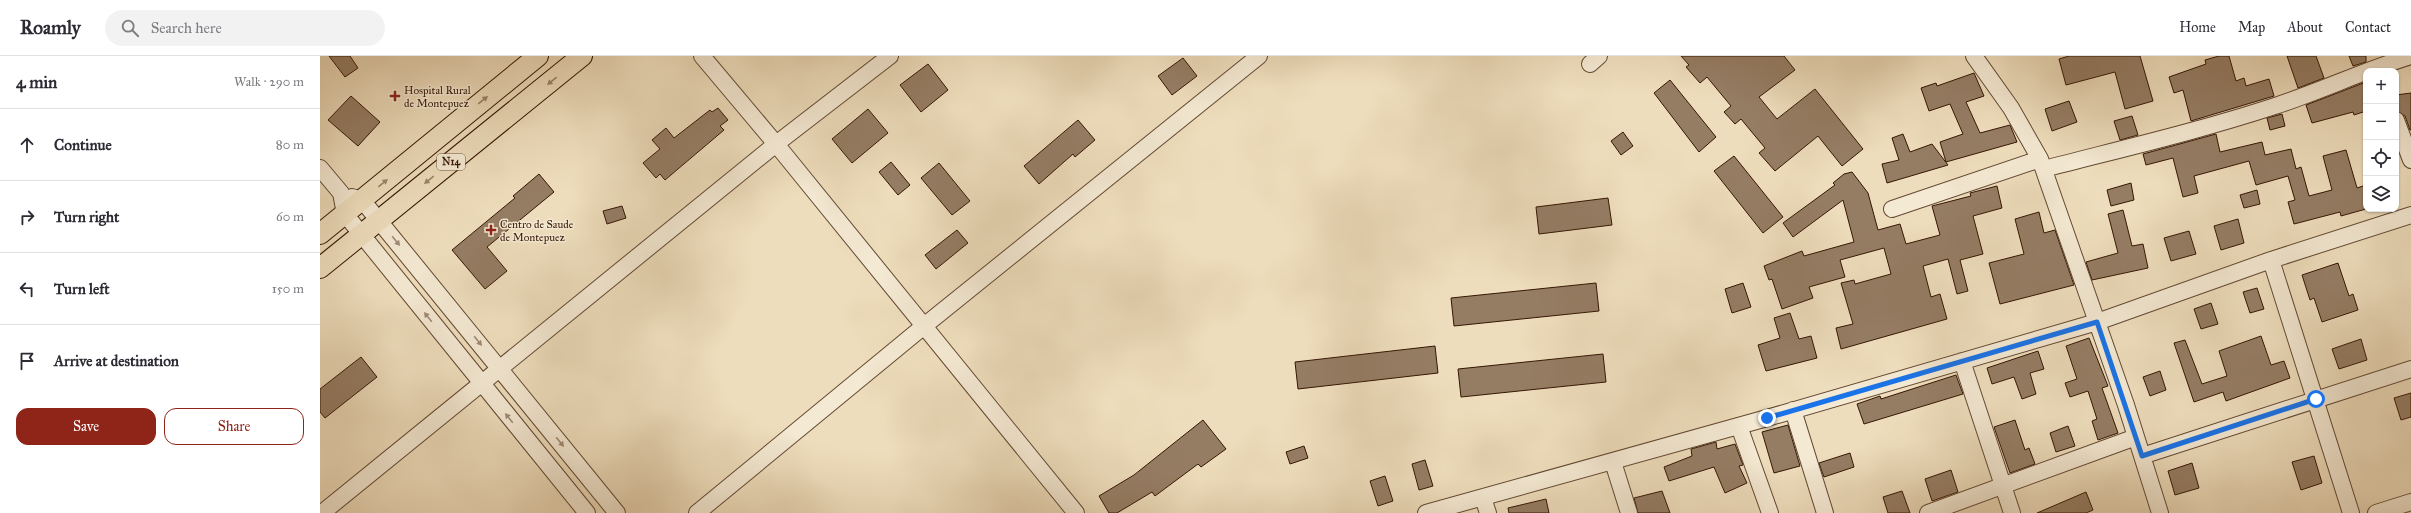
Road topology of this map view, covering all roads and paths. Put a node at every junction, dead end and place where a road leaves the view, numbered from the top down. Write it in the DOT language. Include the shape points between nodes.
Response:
graph roads {
  1 [pos="538,56"];
  2 [pos="582,56"];
  3 [pos="702,56"];
  4 [pos="890,56"];
  5 [pos="1259,56"];
  6 [pos="1974,56"];
  7 [pos="2411,56"];
  8 [pos="2375,65"];
  9 [pos="2399,128"];
  10 [pos="776,144"];
  11 [pos="2411,160"];
  12 [pos="2042,164"];
  13 [pos="320,168"];
  14 [pos="341,193"];
  15 [pos="362,200"];
  16 [pos="1892,209"];
  17 [pos="345,214"];
  18 [pos="2411,215"];
  19 [pos="379,220"];
  20 [pos="320,234"];
  21 [pos="362,235"];
  22 [pos="2271,260"];
  23 [pos="320,268"];
  24 [pos="2097,322"];
  25 [pos="924,326"];
  26 [pos="1962,361"];
  27 [pos="500,368"];
  28 [pos="2411,369"];
  29 [pos="481,383"];
  30 [pos="2316,399"];
  31 [pos="1793,410"];
  32 [pos="1739,426"];
  33 [pos="2136,437"];
  34 [pos="2142,456"];
  35 [pos="1613,462"];
  36 [pos="2003,485"];
  37 [pos="1483,498"];
  38 [pos="2411,502"];
  39 [pos="322,513"];
  40 [pos="587,513"];
  41 [pos="617,513"];
  42 [pos="697,513"];
  43 [pos="1076,513"];
  44 [pos="1426,513"];
  45 [pos="1488,513"];
  46 [pos="1629,513"];
  47 [pos="1770,513"];
  48 [pos="1824,513"];
  49 [pos="1928,513"];
  50 [pos="2012,513"];
  51 [pos="2160,513"];
  52 [pos="2351,513"];
  53 [pos="2376,513"];
  15 -- 1 [label="main road, N14, one-way"];
  2 -- 19 [label="main road, N14, one-way"];
  3 -- 10 [label="street"];
  4 -- 10 [label="street"];
  5 -- 25 [label="street"];
  6 -- 12 [label="street" via="2011,108"];
  7 -- 8 [label="street"];
  8 -- 12 [label="street" via="2276,106 2207,126"];
  9 -- 11 [label="street"];
  10 -- 25 [label="street"];
  10 -- 27 [label="street"];
  12 -- 16 [label="street"];
  12 -- 24 [label="street"];
  13 -- 14 [label="street"];
  14 -- 15 [label="street"];
  14 -- 17 [label="street"];
  15 -- 17 [label="main road, N14"];
  15 -- 19 [label="street"];
  17 -- 20 [label="main road, N14"];
  17 -- 21 [label="street"];
  18 -- 22 [label="street"];
  19 -- 21 [label="main road, N14"];
  19 -- 27 [label="street, one-way"];
  21 -- 23 [label="main road, N14"];
  29 -- 21 [label="street, one-way"];
  22 -- 24 [label="street"];
  22 -- 30 [label="street"];
  24 -- 26 [label="street"];
  24 -- 33 [label="street"];
  25 -- 42 [label="street"];
  25 -- 43 [label="street"];
  26 -- 31 [label="street"];
  26 -- 36 [label="street"];
  27 -- 29 [label="street"];
  27 -- 41 [label="street, one-way"];
  28 -- 30 [label="street"];
  29 -- 39 [label="street"];
  40 -- 29 [label="street, one-way"];
  30 -- 34 [label="street"];
  30 -- 52 [label="street"];
  31 -- 32 [label="street"];
  31 -- 48 [label="street"];
  32 -- 35 [label="street"];
  32 -- 47 [label="street"];
  33 -- 34 [label="street"];
  33 -- 36 [label="street"];
  34 -- 51 [label="street"];
  35 -- 37 [label="street"];
  35 -- 46 [label="street"];
  36 -- 49 [label="street"];
  36 -- 50 [label="street"];
  37 -- 44 [label="street"];
  37 -- 45 [label="street"];
  38 -- 53 [label="street"];
}
